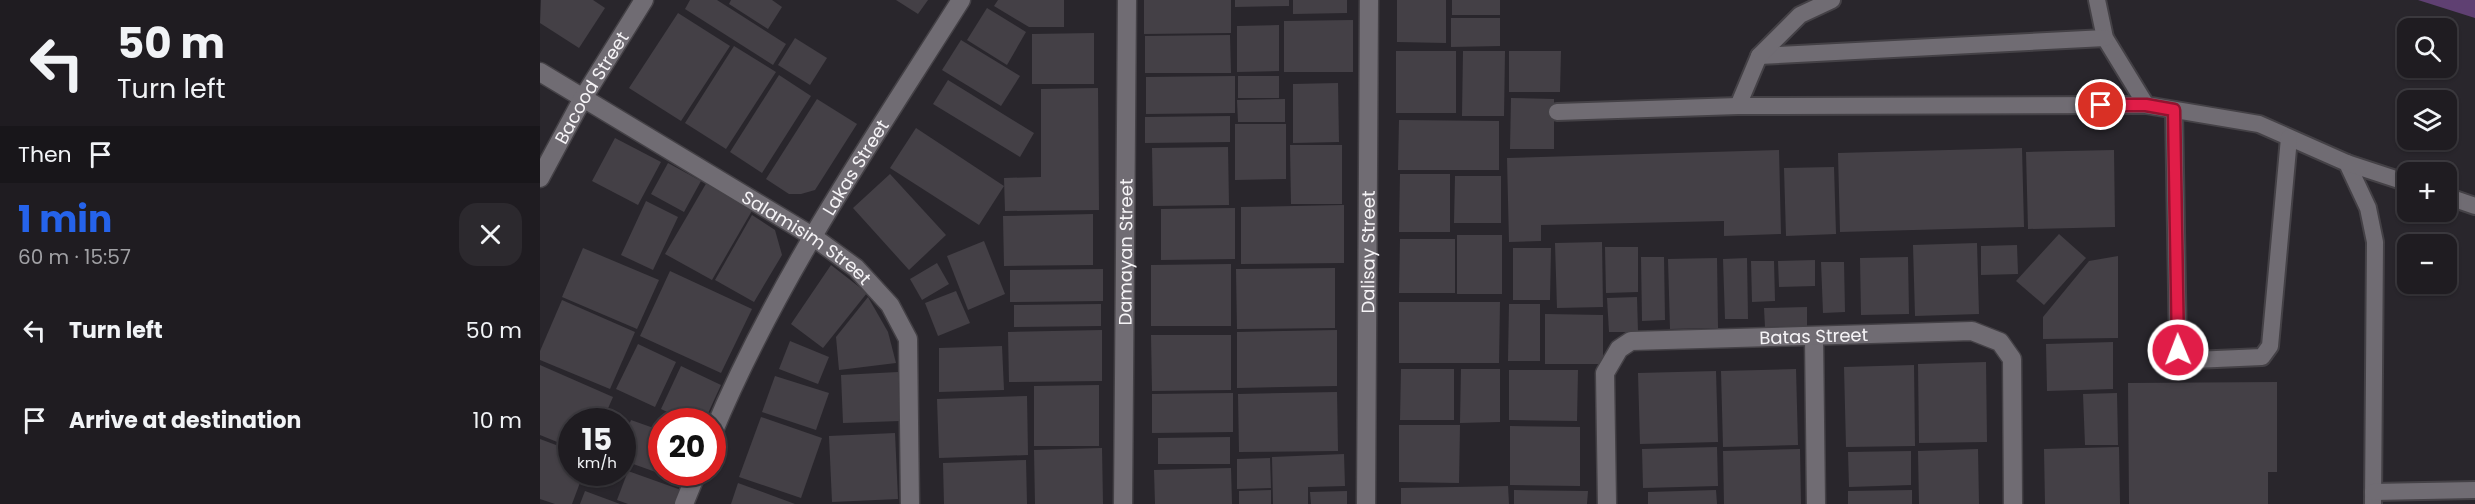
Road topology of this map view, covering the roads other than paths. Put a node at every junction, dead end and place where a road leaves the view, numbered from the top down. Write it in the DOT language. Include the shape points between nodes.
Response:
graph roads {
  1 [pos="644,0"];
  2 [pos="961,0"];
  3 [pos="1127,0"];
  4 [pos="1369,0"];
  5 [pos="1832,0"];
  6 [pos="2097,0"];
  7 [pos="2105,39"];
  8 [pos="1759,56"];
  9 [pos="540,72"];
  10 [pos="583,98"];
  11 [pos="2146,105"];
  12 [pos="1738,106"];
  13 [pos="2174,110"];
  14 [pos="1557,112"];
  15 [pos="2289,138"];
  16 [pos="2347,163"];
  17 [pos="540,178"];
  18 [pos="2397,179"];
  19 [pos="2457,200"];
  20 [pos="2475,206"];
  21 [pos="812,236"];
  22 [pos="1814,337"];
  23 [pos="723,408"];
  24 [pos="691,486"];
  25 [pos="2475,490"];
  26 [pos="2373,498"];
  27 [pos="684,504"];
  28 [pos="909,504"];
  29 [pos="1124,504"];
  30 [pos="1366,504"];
  31 [pos="1607,504"];
  32 [pos="1816,504"];
  33 [pos="2013,504"];
  1 -- 10 [label="street, Bacood Street"];
  2 -- 21 [label="street, Lakas Street"];
  3 -- 29 [label="street, Damayan Street"];
  4 -- 30 [label="street, Dalisay Street"];
  5 -- 8 [label="lane" via="1800,15"];
  6 -- 7 [label="lane"];
  7 -- 8 [label="lane"];
  7 -- 11 [label="lane"];
  8 -- 12 [label="lane"];
  9 -- 10 [label="street, Salamisim Street"];
  10 -- 17 [label="street, Bacood Street"];
  10 -- 21 [label="street, Salamisim Street"];
  11 -- 12 [label="lane"];
  11 -- 13 [label="lane"];
  12 -- 14 [label="lane"];
  13 -- 15 [label="lane" via="2259,124"];
  13 -- 15 [label="lane" via="2178,350 2194,360 2262,357 2270,346"];
  15 -- 16 [label="lane"];
  16 -- 18 [label="lane"];
  16 -- 26 [label="lane" via="2368,208 2375,242"];
  19 -- 20 [label="lane"];
  21 -- 23 [label="street, Lakas Street" via="739,370"];
  21 -- 28 [label="street, Salamisim Street" via="856,268 884,298 908,339"];
  22 -- 31 [label="street, Batas Street" via="1648,339 1631,341 1619,349 1605,373"];
  22 -- 32 [label="street"];
  22 -- 33 [label="street, Batas Street" via="1972,331 2000,342 2012,359"];
  24 -- 27 [label="street"];
  25 -- 26 [label="lane"];
}
